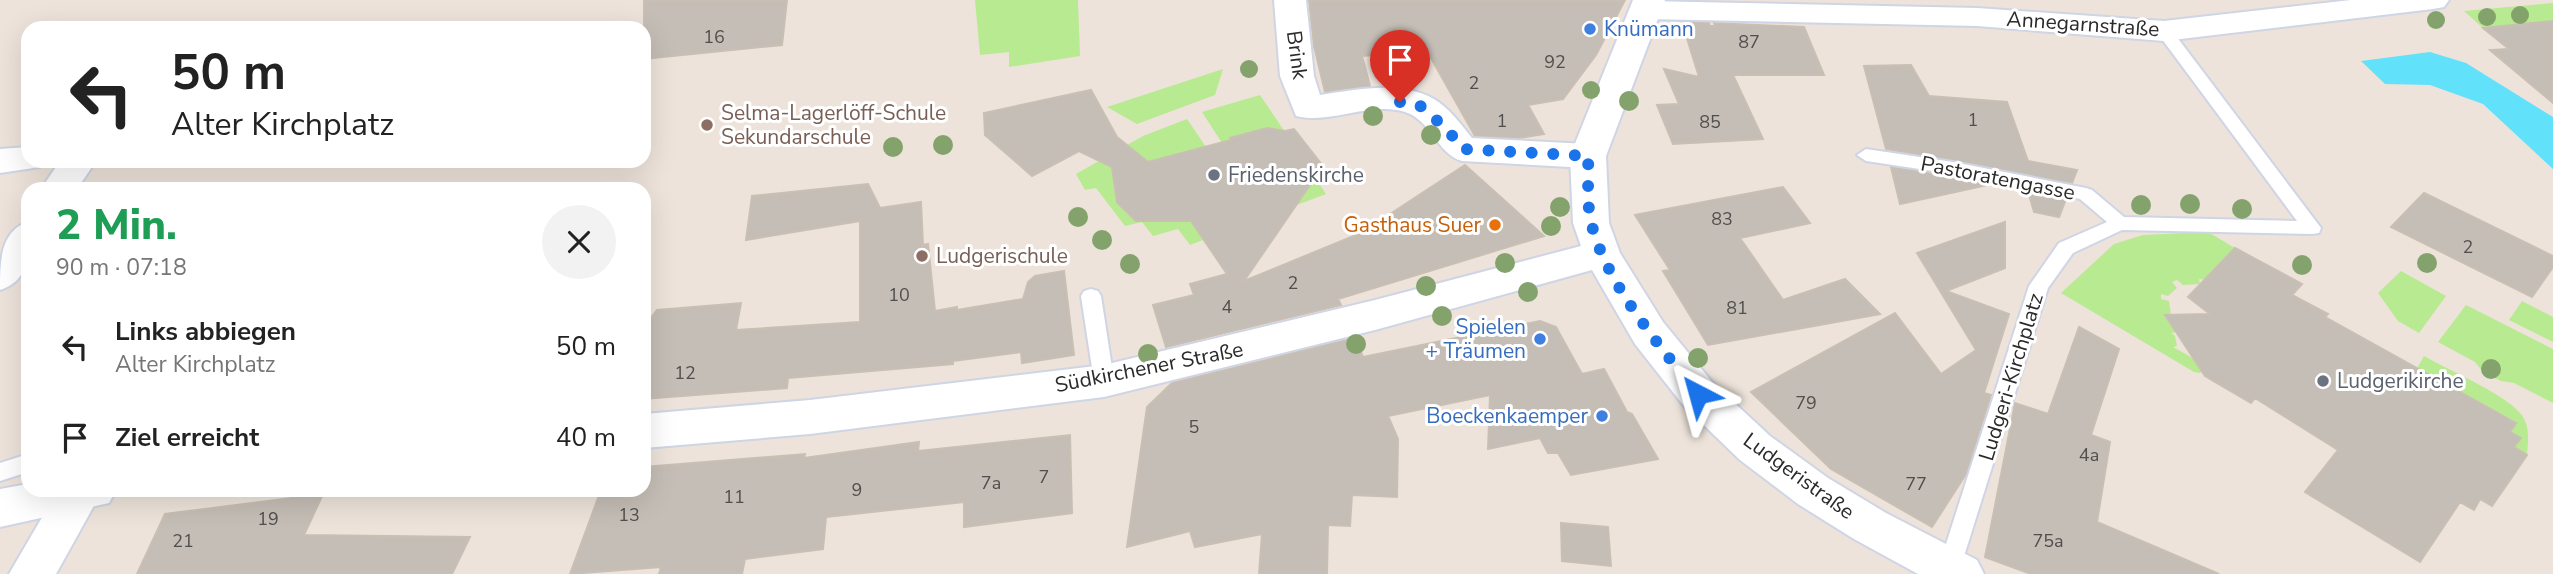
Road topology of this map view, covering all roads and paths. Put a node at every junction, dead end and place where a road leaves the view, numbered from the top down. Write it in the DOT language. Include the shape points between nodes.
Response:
graph roads {
  1 [pos="1290,0"];
  2 [pos="2433,0"];
  3 [pos="1648,5"];
  4 [pos="2164,31"];
  5 [pos="1866,155"];
  6 [pos="1588,156"];
  7 [pos="21,160"];
  8 [pos="0,161"];
  9 [pos="2120,223"];
  10 [pos="21,245"];
  11 [pos="1602,254"];
  12 [pos="0,276"];
  13 [pos="1091,296"];
  14 [pos="1104,381"];
  15 [pos="651,430"];
  16 [pos="21,465"];
  17 [pos="0,472"];
  18 [pos="56,497"];
  19 [pos="83,497"];
  20 [pos="0,508"];
  21 [pos="1955,571"];
  22 [pos="32,574"];
  1 -- 6 [label="street, Brink" via="1297,76 1308,108 1382,99 1418,104 1462,149"];
  2 -- 4 [label="street, Annegarnstraße"];
  3 -- 4 [label="street, Annegarnstraße" via="1977,17"];
  3 -- 6 [label="street, Ludgeristraße"];
  4 -- 9 [label="lane" via="2312,228"];
  5 -- 9 [label="lane, Pastoratengasse" via="2086,194"];
  6 -- 11 [label="street, Ludgeristraße" via="1591,223"];
  7 -- 8 [label="street"];
  9 -- 21 [label="lane, Ludgeri-Kirchplatz" via="2066,248 2039,286"];
  10 -- 12 [label="street"];
  11 -- 14 [label="street, Südkirchener Straße"];
  11 -- 21 [label="street, Ludgeristraße" via="1649,333 1698,394 1755,448 1847,512"];
  13 -- 14 [label="lane"];
  14 -- 15 [label="street, Südkirchener Straße" via="810,417"];
  16 -- 17 [label="lane"];
  18 -- 20 [label="street"];
  19 -- 22 [label="street"];
}
